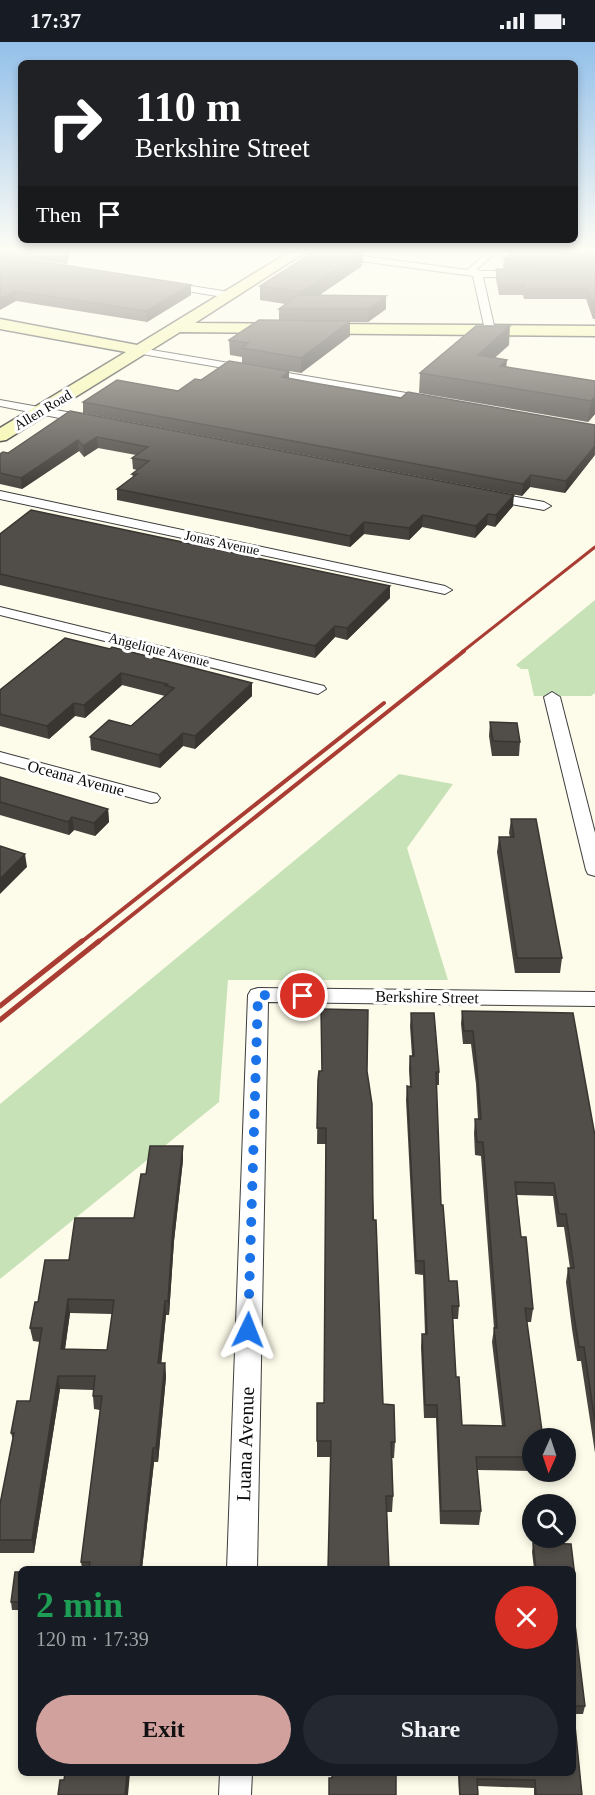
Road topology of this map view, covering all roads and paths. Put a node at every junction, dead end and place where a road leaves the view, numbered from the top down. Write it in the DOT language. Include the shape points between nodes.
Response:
graph roads {
  1 [pos="51,333"];
  2 [pos="168,333"];
  3 [pos="140,351"];
  4 [pos="448,402"];
  5 [pos="0,403"];
  6 [pos="41,411"];
  7 [pos="104,423"];
  8 [pos="0,436"];
  9 [pos="474,493"];
  10 [pos="0,495"];
  11 [pos="544,506"];
  12 [pos="445,590"];
  13 [pos="0,611"];
  14 [pos="318,688"];
  15 [pos="552,697"];
  16 [pos="0,757"];
  17 [pos="151,798"];
  18 [pos="595,870"];
  19 [pos="258,995"];
  20 [pos="595,999"];
  21 [pos="242,1566"];
  22 [pos="236,1776"];
  23 [pos="235,1795"];
  1 -- 3 [label="main road"];
  2 -- 3 [label="main road, Allen Road"];
  3 -- 4 [label="street"];
  3 -- 6 [label="main road, Allen Road"];
  5 -- 6 [label="street"];
  6 -- 7 [label="street"];
  6 -- 8 [label="main road, Allen Road"];
  9 -- 11 [label="street"];
  10 -- 12 [label="street, Jonas Avenue"];
  13 -- 14 [label="street, Angelique Avenue"];
  15 -- 18 [label="street"];
  16 -- 17 [label="street, Oceana Avenue"];
  19 -- 20 [label="street, Berkshire Street"];
  19 -- 21 [label="street, Luana Avenue"];
  22 -- 23 [label="street"];
}
